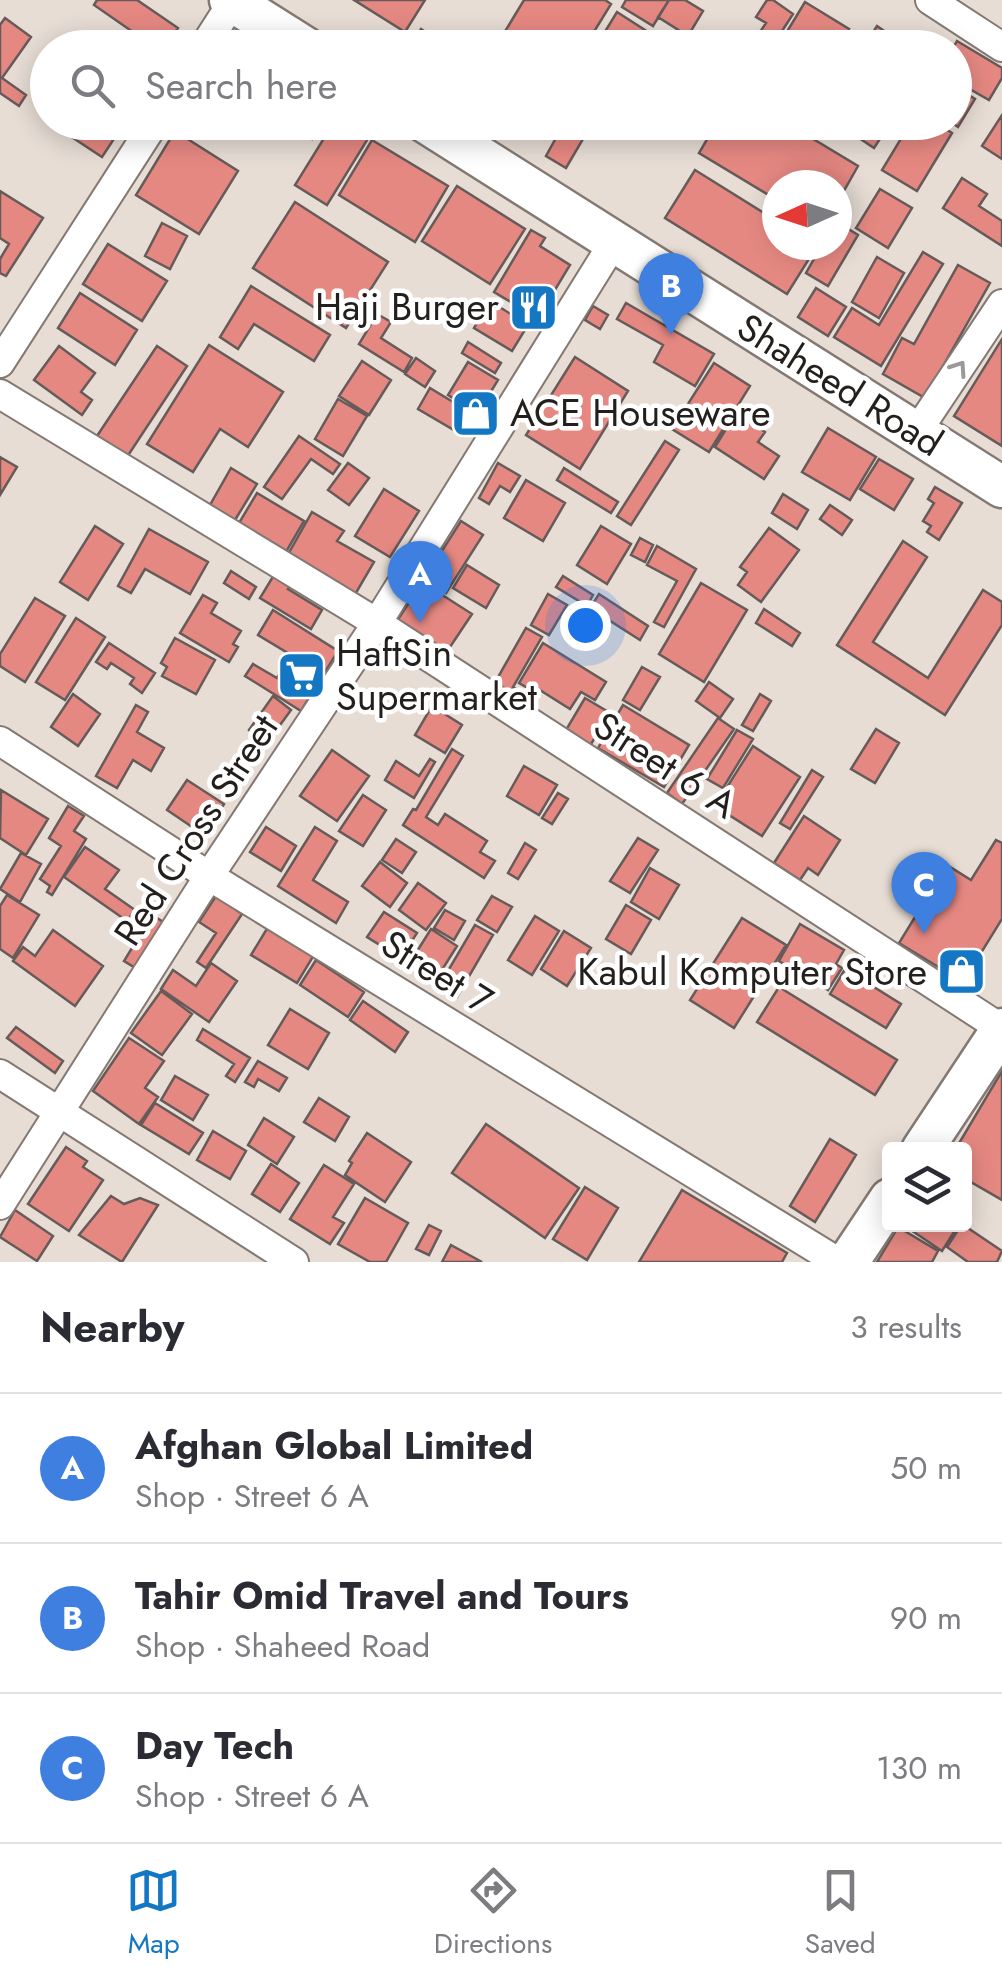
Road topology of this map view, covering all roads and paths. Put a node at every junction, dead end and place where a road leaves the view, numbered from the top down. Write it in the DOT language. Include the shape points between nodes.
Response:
graph roads {
  1 [pos="232,0"];
  2 [pos="930,0"];
  3 [pos="214,30"];
  4 [pos="278,30"];
  5 [pos="1002,47"];
  6 [pos="143,140"];
  7 [pos="452,140"];
  8 [pos="614,242"];
  9 [pos="1002,304"];
  10 [pos="0,363"];
  11 [pos="0,394"];
  12 [pos="916,433"];
  13 [pos="1002,487"];
  14 [pos="377,623"];
  15 [pos="0,741"];
  16 [pos="210,876"];
  17 [pos="1002,1029"];
  18 [pos="0,1074"];
  19 [pos="59,1112"];
  20 [pos="927,1142"];
  21 [pos="0,1206"];
  22 [pos="882,1211"];
  23 [pos="294,1262"];
  24 [pos="838,1262"];
  25 [pos="848,1262"];
  1 -- 3 [label="street"];
  1 -- 4 [label="main road"];
  2 -- 5 [label="street"];
  6 -- 10 [label="street"];
  7 -- 8 [label="main road, Shaheed Road"];
  8 -- 12 [label="main road, Shaheed Road"];
  8 -- 14 [label="street, Red Cross Street"];
  12 -- 9 [label="street, one-way"];
  11 -- 14 [label="street, Street 6 A"];
  12 -- 13 [label="main road, Shaheed Road"];
  14 -- 16 [label="street, Red Cross Street"];
  14 -- 17 [label="street, Street 6 A"];
  15 -- 16 [label="street, Street 7"];
  16 -- 19 [label="street, Red Cross Street"];
  16 -- 24 [label="street, Street 7"];
  17 -- 20 [label="main road"];
  18 -- 19 [label="street"];
  19 -- 21 [label="street, Red Cross Street"];
  19 -- 23 [label="street"];
  22 -- 25 [label="main road"];
}
